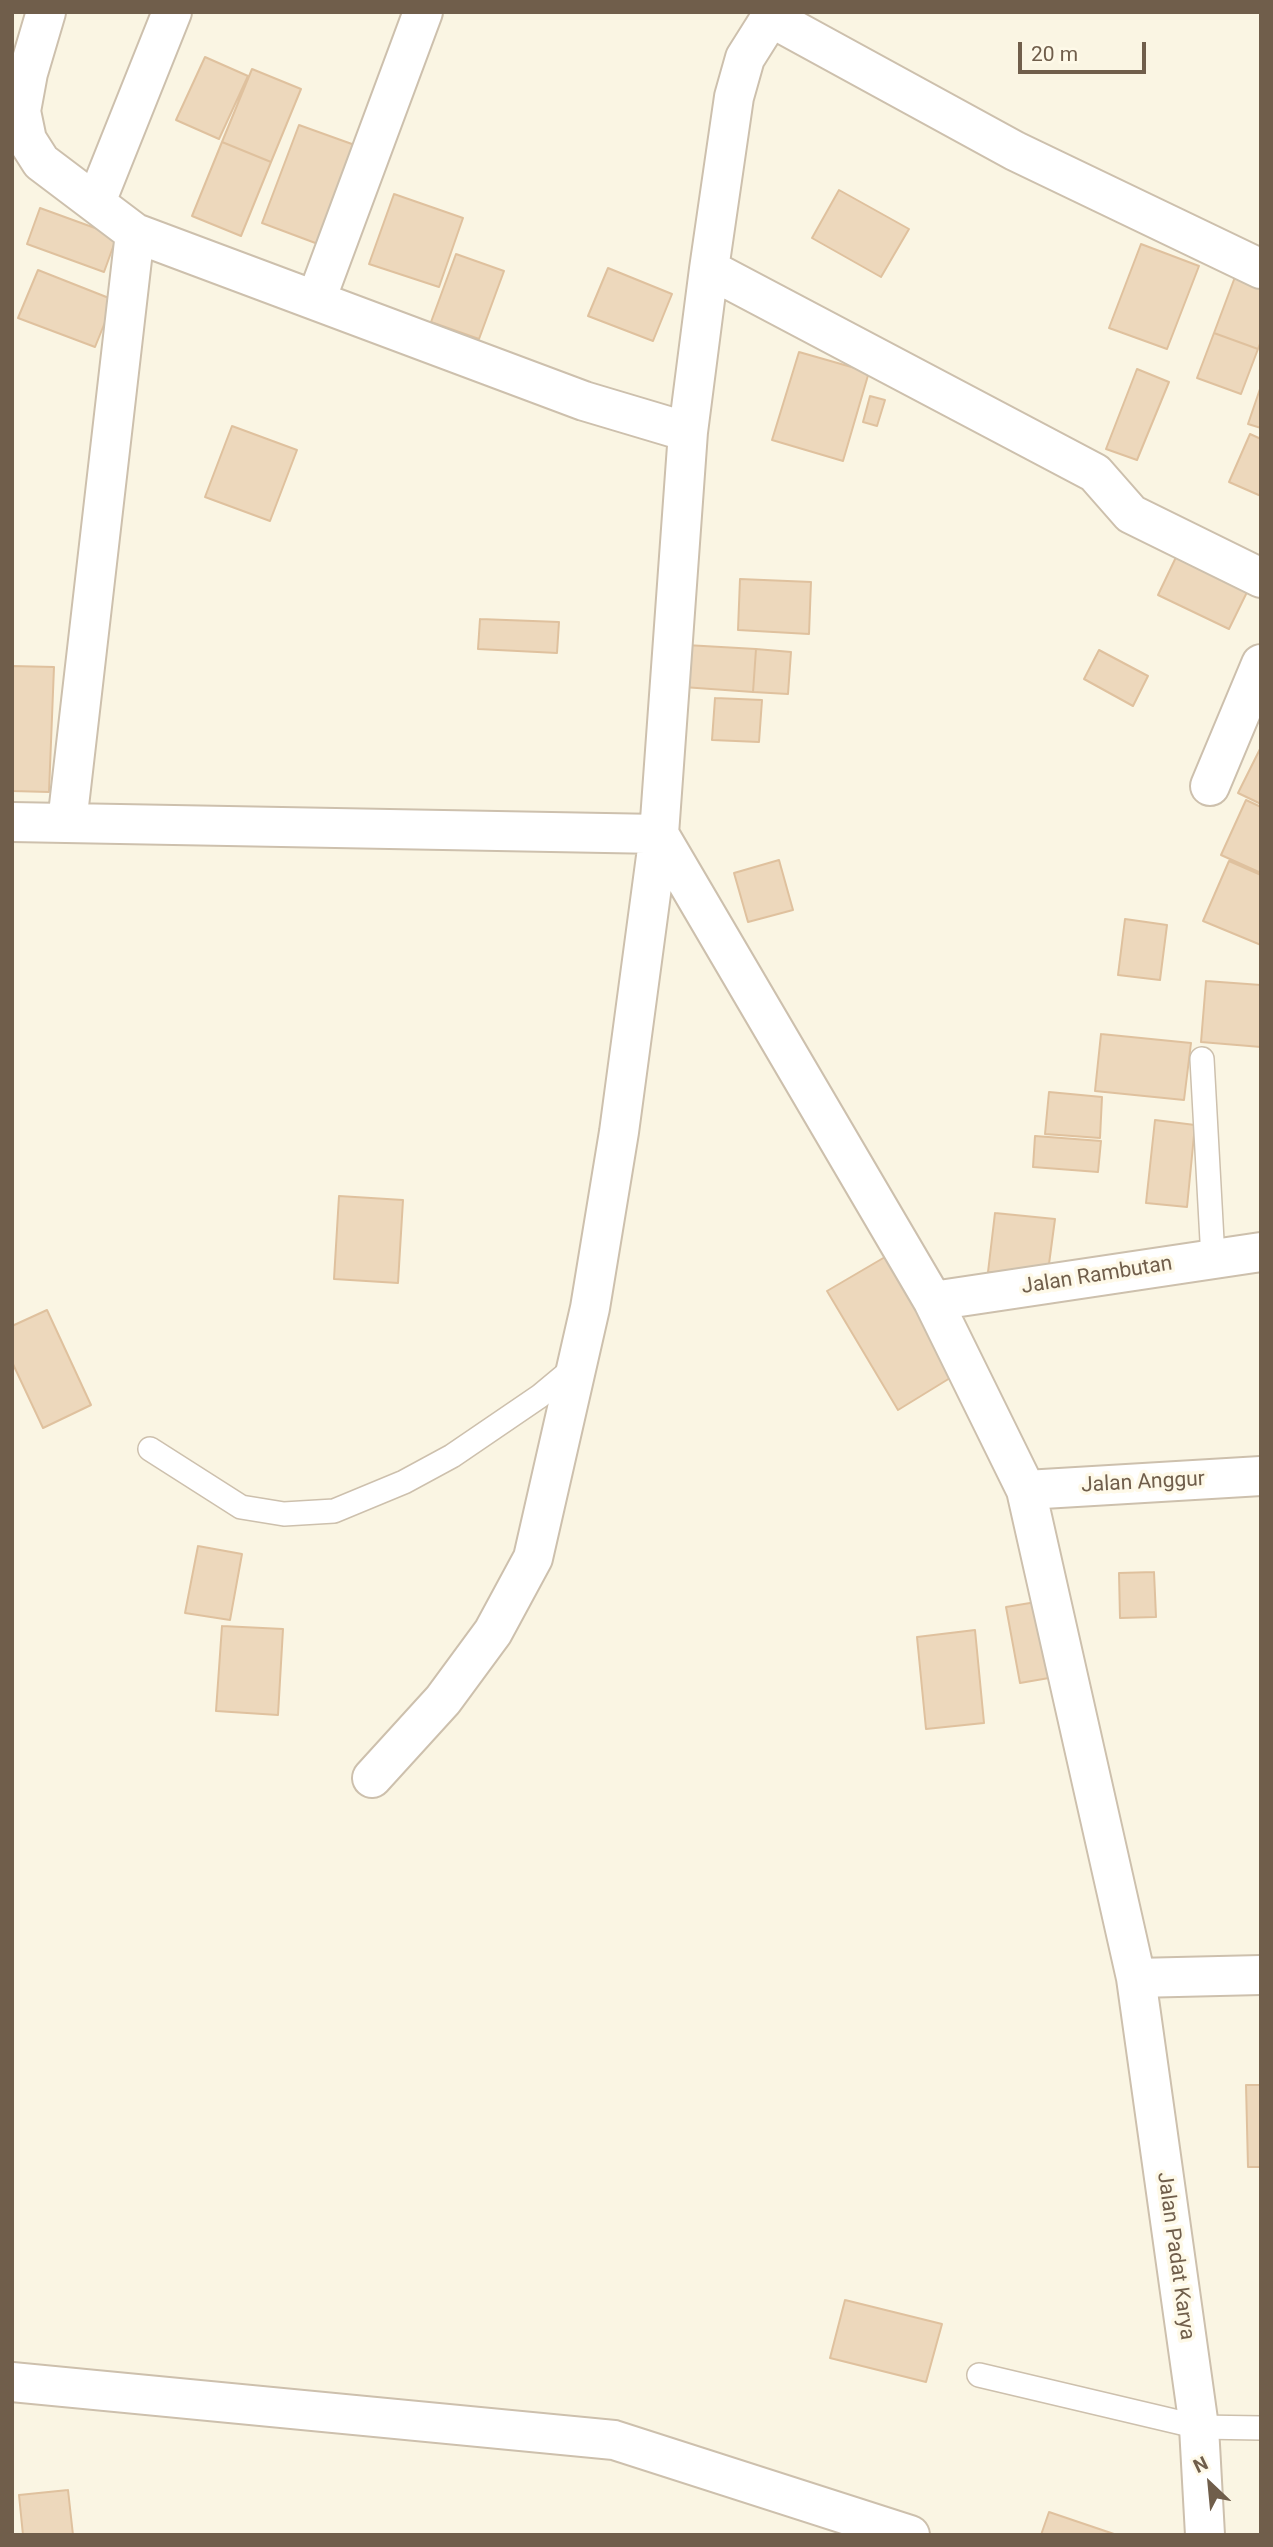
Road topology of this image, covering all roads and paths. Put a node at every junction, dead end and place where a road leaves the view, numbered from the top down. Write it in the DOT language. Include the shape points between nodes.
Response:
graph roads {
  1 [pos="46,12"];
  2 [pos="172,12"];
  3 [pos="423,12"];
  4 [pos="772,15"];
  5 [pos="20,137"];
  6 [pos="96,202"];
  7 [pos="135,233"];
  8 [pos="709,269"];
  9 [pos="1261,269"];
  10 [pos="316,300"];
  11 [pos="688,432"];
  12 [pos="1261,578"];
  13 [pos="1261,664"];
  14 [pos="1210,786"];
  15 [pos="12,822"];
  16 [pos="67,823"];
  17 [pos="659,834"];
  18 [pos="1202,1059"];
  19 [pos="1261,1252"];
  20 [pos="1213,1259"];
  21 [pos="933,1301"];
  22 [pos="579,1364"];
  23 [pos="150,1448"];
  24 [pos="1261,1476"];
  25 [pos="1026,1490"];
  26 [pos="372,1778"];
  27 [pos="1261,1975"];
  28 [pos="1136,1978"];
  29 [pos="979,2375"];
  30 [pos="12,2382"];
  31 [pos="1199,2427"];
  32 [pos="1261,2428"];
  33 [pos="910,2535"];
  34 [pos="1205,2535"];
  1 -- 5 [label="street" via="28,73"];
  2 -- 6 [label="street"];
  3 -- 10 [label="street"];
  4 -- 8 [label="street" via="745,58 734,97"];
  4 -- 9 [label="street" via="1015,151"];
  5 -- 6 [label="street" via="41,162"];
  6 -- 7 [label="street"];
  7 -- 10 [label="street"];
  7 -- 16 [label="street"];
  8 -- 11 [label="street"];
  8 -- 12 [label="street" via="1096,473 1130,514"];
  10 -- 11 [label="street" via="584,401"];
  11 -- 17 [label="street"];
  13 -- 14 [label="street"];
  15 -- 16 [label="street"];
  16 -- 17 [label="street"];
  17 -- 21 [label="street, Jalan Padat Karya"];
  17 -- 22 [label="street" via="619,1132"];
  18 -- 20 [label="lane"];
  19 -- 20 [label="street, Jalan Rambutan"];
  20 -- 21 [label="street, Jalan Rambutan"];
  21 -- 25 [label="street, Jalan Padat Karya"];
  22 -- 23 [label="lane" via="452,1456 334,1511 284,1514 241,1507"];
  22 -- 26 [label="street" via="533,1559 486,1642 443,1700"];
  24 -- 25 [label="street, Jalan Anggur"];
  25 -- 28 [label="street, Jalan Padat Karya"];
  27 -- 28 [label="street"];
  28 -- 31 [label="street, Jalan Padat Karya"];
  29 -- 31 [label="lane"];
  30 -- 33 [label="street" via="614,2440"];
  31 -- 32 [label="lane"];
  31 -- 34 [label="street, Jalan Padat Karya"];
}
